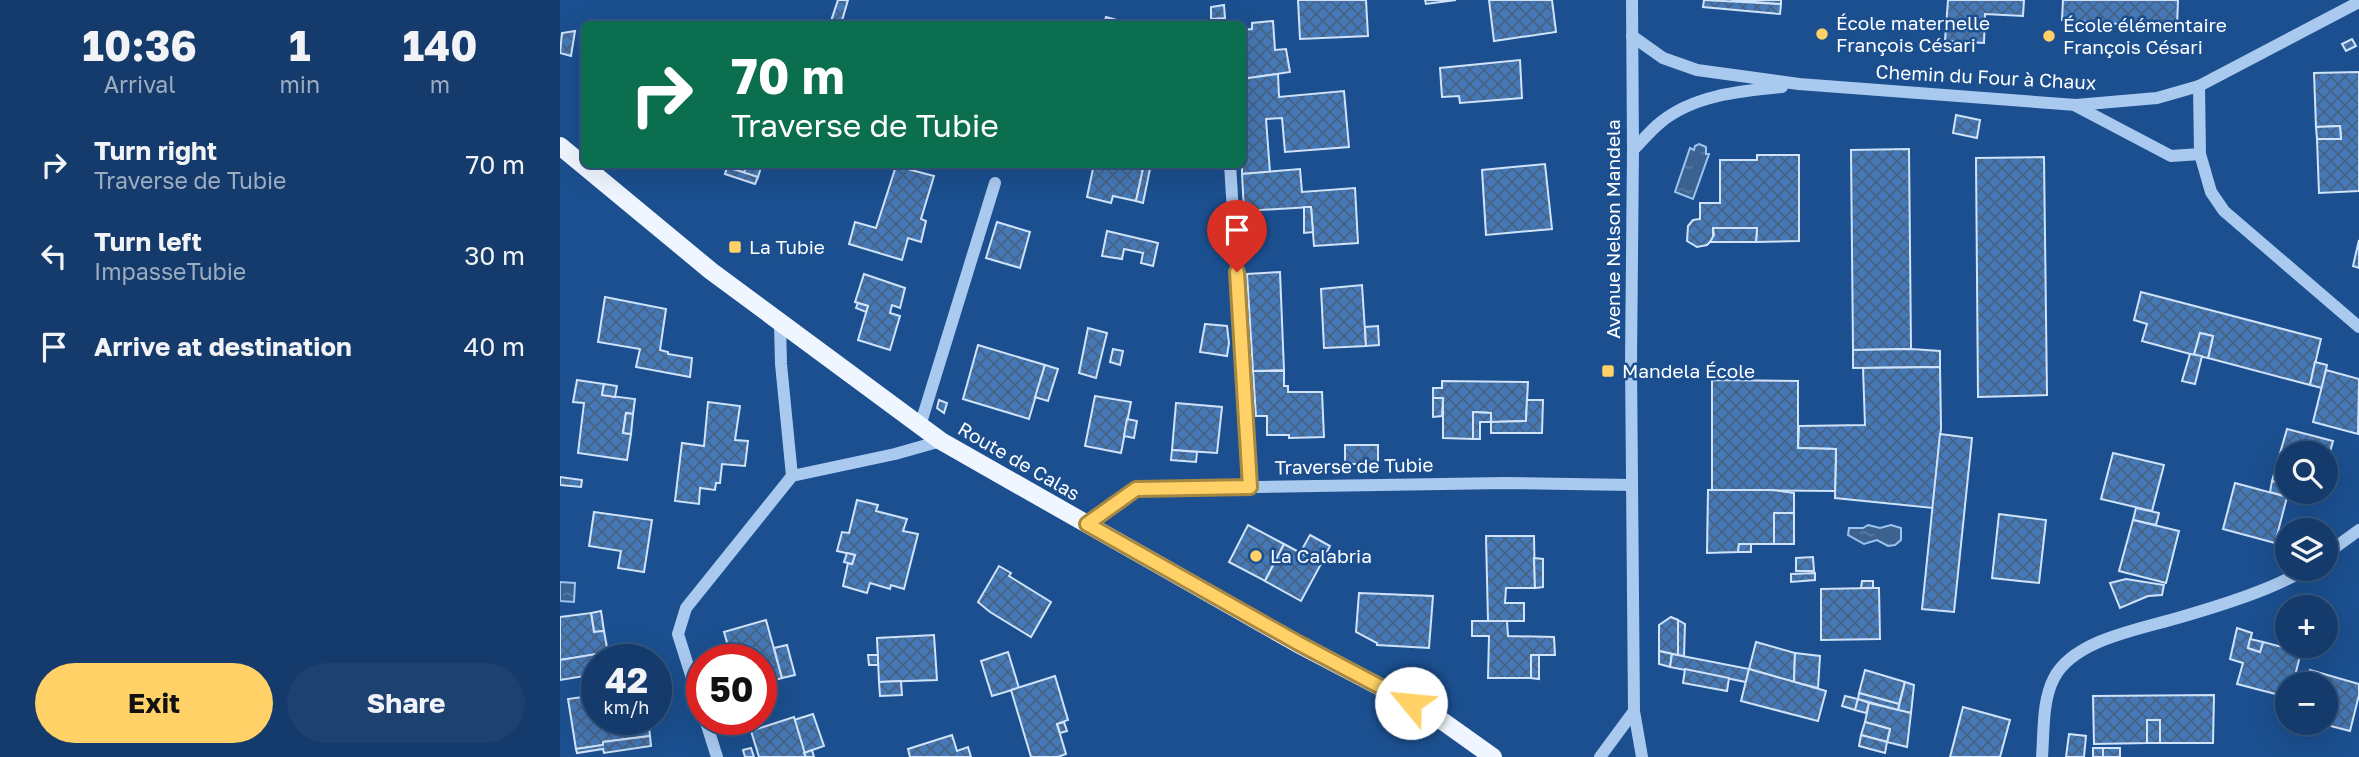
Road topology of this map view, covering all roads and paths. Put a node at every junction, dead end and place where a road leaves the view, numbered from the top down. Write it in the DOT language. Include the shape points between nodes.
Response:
graph roads {
  1 [pos="1632,0"];
  2 [pos="2359,2"];
  3 [pos="1632,36"];
  4 [pos="1799,85"];
  5 [pos="2199,86"];
  6 [pos="2076,106"];
  7 [pos="560,146"];
  8 [pos="1633,150"];
  9 [pos="2200,154"];
  10 [pos="581,163"];
  11 [pos="587,168"];
  12 [pos="1230,168"];
  13 [pos="995,183"];
  14 [pos="780,323"];
  15 [pos="2359,327"];
  16 [pos="920,426"];
  17 [pos="941,441"];
  18 [pos="792,476"];
  19 [pos="1632,485"];
  20 [pos="1250,487"];
  21 [pos="1087,524"];
  22 [pos="2359,530"];
  23 [pos="2338,545"];
  24 [pos="2287,581"];
  25 [pos="686,659"];
  26 [pos="1633,711"];
  27 [pos="710,735"];
  28 [pos="717,757"];
  29 [pos="1493,757"];
  30 [pos="1600,757"];
  31 [pos="1642,757"];
  32 [pos="2042,757"];
  1 -- 3 [label="street, Avenue Nelson Mandela"];
  2 -- 5 [label="street, Chemin du Four à Chaux"];
  3 -- 4 [label="street, Chemin du Four à Chaux" via="1663,58 1697,70"];
  3 -- 8 [label="street, Avenue Nelson Mandela"];
  4 -- 6 [label="street, Chemin du Four à Chaux"];
  4 -- 8 [label="street, Chemin du Four à Chaux" via="1741,91 1697,102 1662,121"];
  5 -- 6 [label="street, Chemin du Four à Chaux" via="2157,99"];
  5 -- 9 [label="street"];
  6 -- 9 [label="street" via="2171,156"];
  7 -- 10 [label="main road, Route de Calas"];
  8 -- 19 [label="street, Avenue Nelson Mandela"];
  9 -- 15 [label="street" via="2211,192 2224,211"];
  11 -- 14 [label="main road, Route de Calas"];
  12 -- 20 [label="street"];
  13 -- 16 [label="street"];
  14 -- 16 [label="main road, Route de Calas"];
  14 -- 18 [label="street"];
  16 -- 17 [label="main road, Route de Calas"];
  17 -- 18 [label="street"];
  17 -- 21 [label="main road, Route de Calas"];
  18 -- 25 [label="street" via="686,608 678,634"];
  19 -- 20 [label="street, Traverse de Tubie"];
  19 -- 26 [label="street, Avenue Nelson Mandela"];
  20 -- 21 [label="street, Traverse de Tubie" via="1136,489"];
  21 -- 29 [label="main road, Route de Calas" via="1434,715"];
  22 -- 23 [label="street"];
  24 -- 32 [label="street" via="2107,639 2064,662 2053,680 2045,710"];
  26 -- 30 [label="street"];
  26 -- 31 [label="street, Avenue Nelson Mandela"];
  27 -- 28 [label="street"];
}
